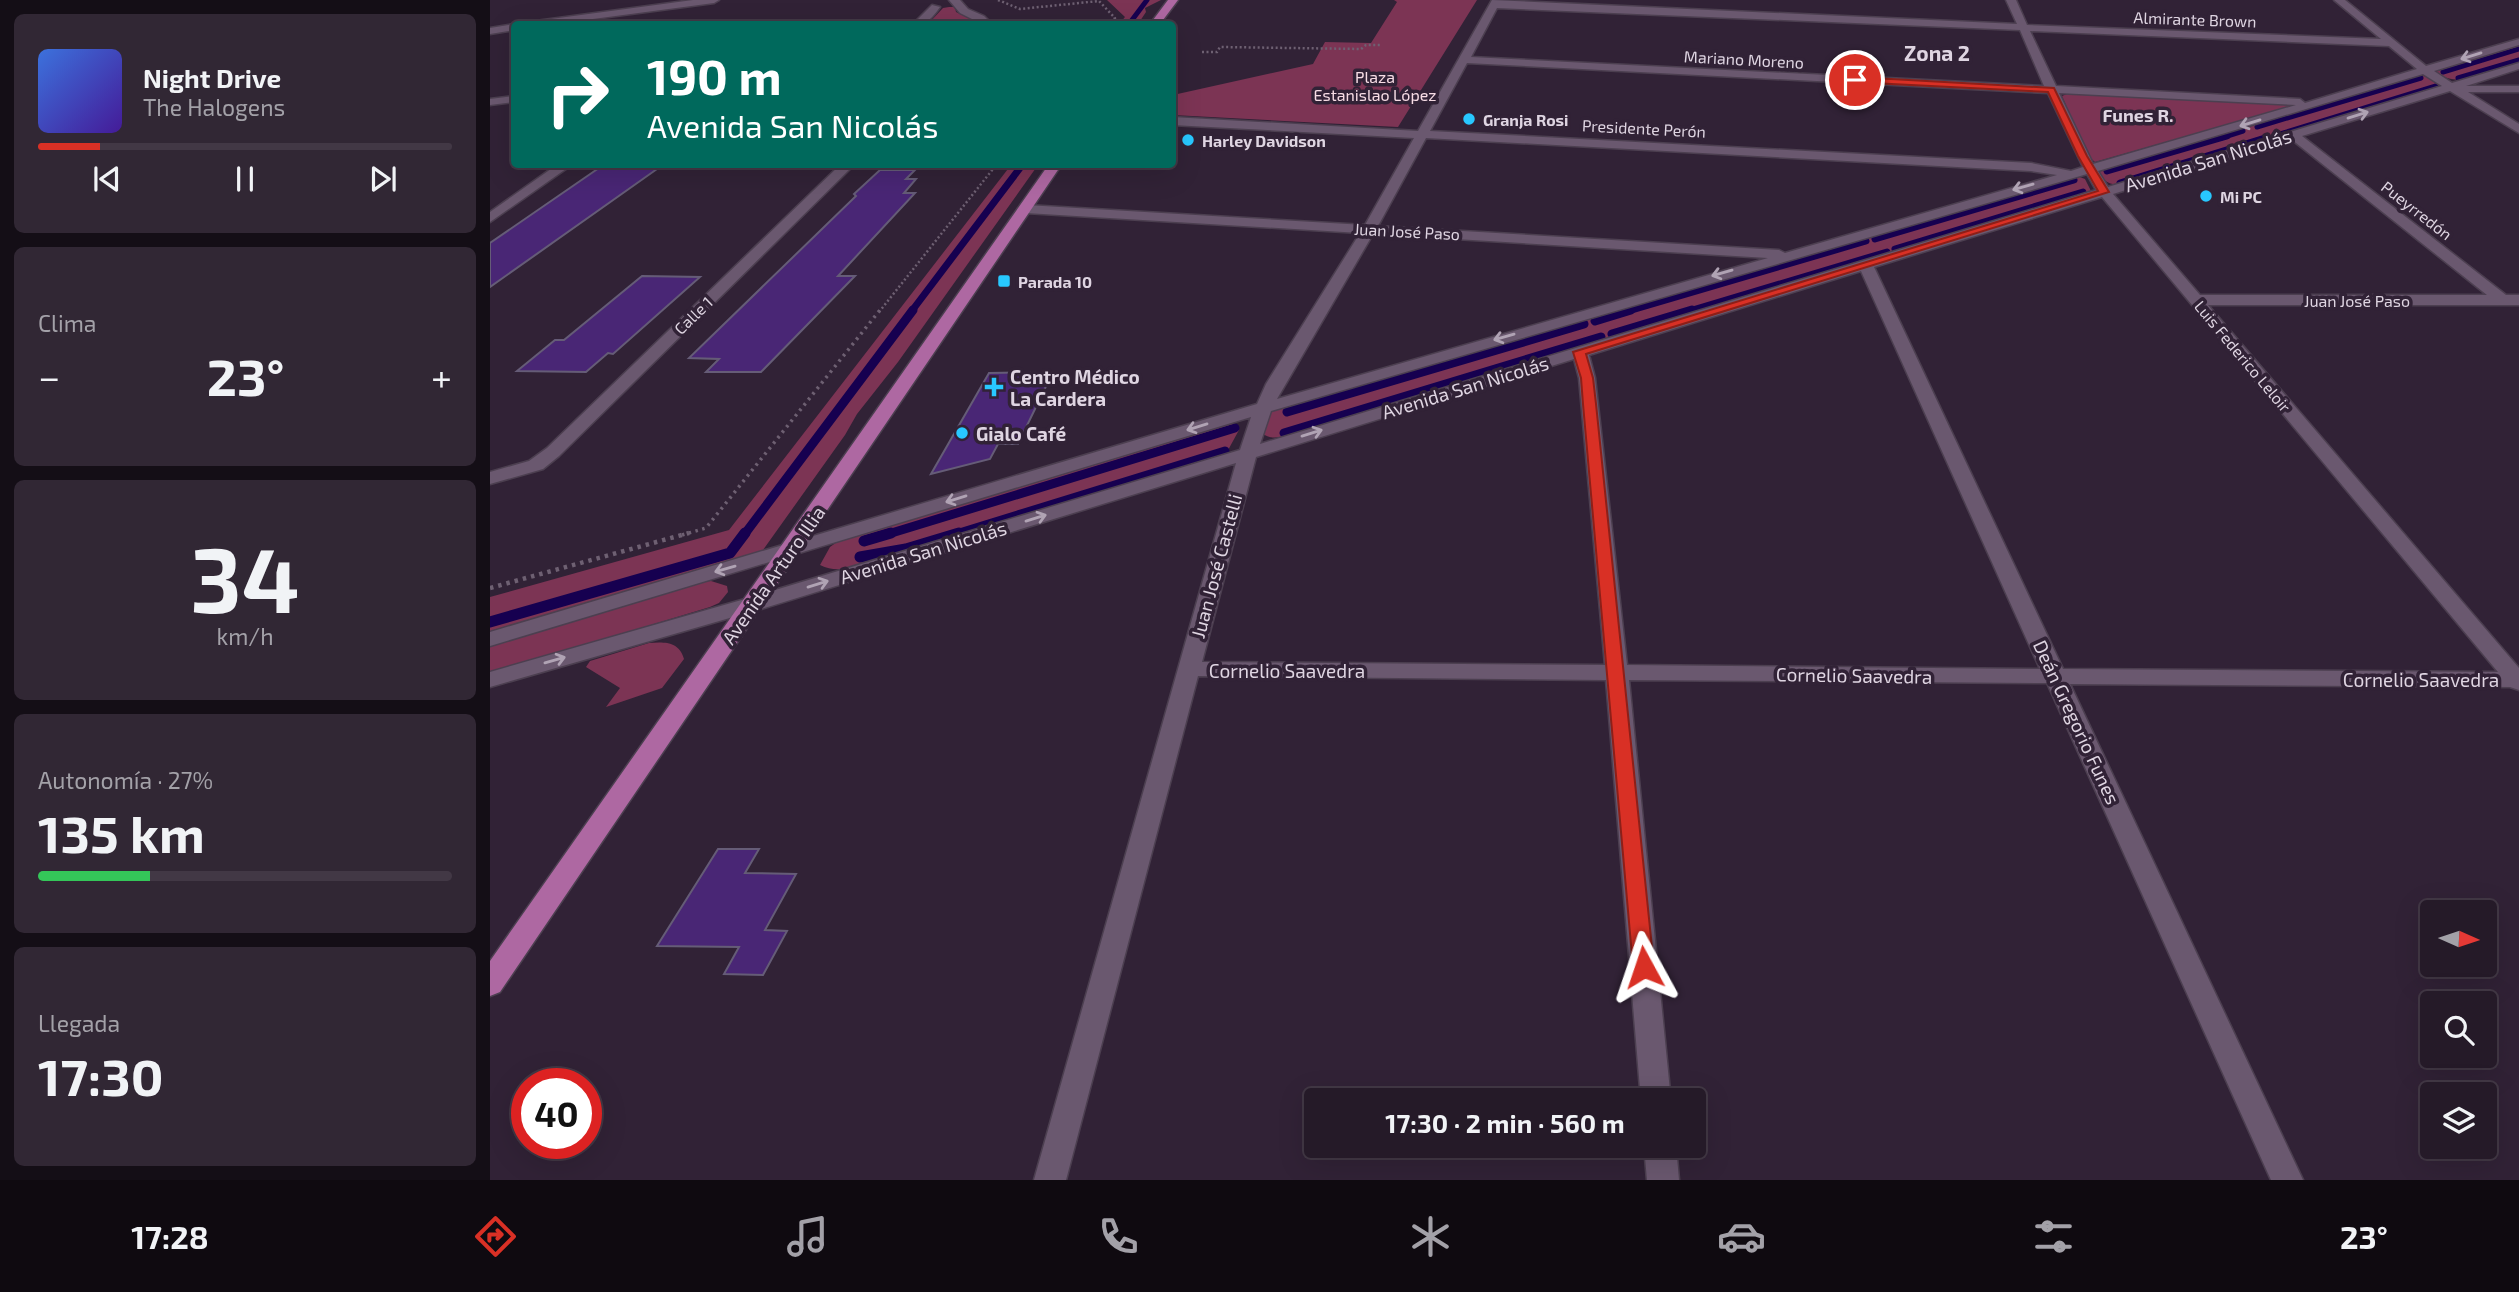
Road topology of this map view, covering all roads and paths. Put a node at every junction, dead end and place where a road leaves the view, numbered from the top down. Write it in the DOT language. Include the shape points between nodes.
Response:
graph roads {
  1 [pos="713,0"];
  2 [pos="970,0"];
  3 [pos="998,0"];
  4 [pos="1173,0"];
  5 [pos="2011,0"];
  6 [pos="2339,0"];
  7 [pos="956,1"];
  8 [pos="1495,3"];
  9 [pos="932,4"];
  10 [pos="558,21"];
  11 [pos="922,21"];
  12 [pos="983,21"];
  13 [pos="1112,21"];
  14 [pos="1157,21"];
  15 [pos="2024,27"];
  16 [pos="511,28"];
  17 [pos="490,31"];
  18 [pos="2519,42"];
  19 [pos="2391,43"];
  20 [pos="1381,45"];
  21 [pos="1202,52"];
  22 [pos="1464,60"];
  23 [pos="2519,65"];
  24 [pos="2424,70"];
  25 [pos="2449,89"];
  26 [pos="2519,89"];
  27 [pos="2051,90"];
  28 [pos="511,99"];
  29 [pos="490,102"];
  30 [pos="2316,103"];
  31 [pos="1176,121"];
  32 [pos="2519,129"];
  33 [pos="1424,134"];
  34 [pos="2293,135"];
  35 [pos="561,168"];
  36 [pos="845,168"];
  37 [pos="994,168"];
  38 [pos="1053,168"];
  39 [pos="2089,168"];
  40 [pos="2072,173"];
  41 [pos="2104,192"];
  42 [pos="1026,209"];
  43 [pos="490,218"];
  44 [pos="1370,229"];
  45 [pos="1788,255"];
  46 [pos="1866,265"];
  47 [pos="2195,300"];
  48 [pos="2511,300"];
  49 [pos="2519,313"];
  50 [pos="1580,352"];
  51 [pos="1263,408"];
  52 [pos="1247,453"];
  53 [pos="490,478"];
  54 [pos="790,550"];
  55 [pos="490,588"];
  56 [pos="753,604"];
  57 [pos="490,639"];
  58 [pos="1188,669"];
  59 [pos="1617,673"];
  60 [pos="2056,677"];
  61 [pos="490,680"];
  62 [pos="2518,681"];
  63 [pos="490,984"];
  64 [pos="1655,1088"];
  65 [pos="1661,1158"];
  66 [pos="1050,1180"];
  67 [pos="1663,1180"];
  68 [pos="2287,1180"];
  1 -- 10 [label="street"];
  2 -- 7 [label="street"];
  3 -- 13 [label="path" via="1020,9 1099,1 1115,18"];
  4 -- 14 [label="main road"];
  5 -- 15 [label="street, Luis Federico Leloir"];
  6 -- 19 [label="street"];
  7 -- 9 [label="street"];
  7 -- 12 [label="street" via="962,11"];
  8 -- 15 [label="street, Almirante Brown"];
  8 -- 22 [label="street, Juan José Castelli"];
  9 -- 11 [label="street"];
  15 -- 19 [label="street, Almirante Brown"];
  15 -- 27 [label="street, Luis Federico Leloir"];
  16 -- 17 [label="street"];
  18 -- 24 [label="street, Avenida San Nicolás, one-way"];
  19 -- 24 [label="street"];
  20 -- 21 [label="path" via="1366,44 1361,49 1220,47 1217,52"];
  22 -- 27 [label="street, Mariano Moreno"];
  22 -- 33 [label="street, Juan José Castelli"];
  23 -- 25 [label="street, Avenida San Nicolás"];
  24 -- 25 [label="street"];
  24 -- 30 [label="street, Avenida San Nicolás"];
  25 -- 26 [label="street"];
  25 -- 32 [label="street"];
  34 -- 25 [label="street, Avenida San Nicolás, one-way"];
  27 -- 30 [label="street, Mariano Moreno"];
  27 -- 39 [label="street, Luis Federico Leloir"];
  28 -- 29 [label="street"];
  30 -- 39 [label="street, Avenida San Nicolás, one-way"];
  31 -- 33 [label="street, Presidente Perón"];
  33 -- 40 [label="street, Presidente Perón" via="2031,167"];
  33 -- 44 [label="street, Juan José Castelli"];
  34 -- 41 [label="street, Avenida San Nicolás"];
  34 -- 48 [label="street, Pueyrredón"];
  35 -- 43 [label="street"];
  36 -- 53 [label="street, Calle 1" via="560,445 536,465"];
  37 -- 55 [label="path" via="706,528"];
  38 -- 42 [label="main road, Avenida Arturo Illia"];
  39 -- 40 [label="street, Avenida San Nicolás"];
  39 -- 41 [label="street, Luis Federico Leloir"];
  40 -- 45 [label="street, Avenida San Nicolás, one-way"];
  41 -- 46 [label="street, Avenida San Nicolás"];
  41 -- 47 [label="street, Luis Federico Leloir"];
  42 -- 44 [label="street, Juan José Paso"];
  42 -- 54 [label="main road, Avenida Arturo Illia"];
  44 -- 45 [label="street, Juan José Paso"];
  44 -- 51 [label="street, Juan José Castelli"];
  45 -- 51 [label="street, Avenida San Nicolás, one-way"];
  46 -- 50 [label="street, Avenida San Nicolás"];
  46 -- 60 [label="street, Deán Gregorio Funes"];
  47 -- 48 [label="street, Juan José Paso"];
  47 -- 62 [label="street, Luis Federico Leloir"];
  48 -- 49 [label="street, Pueyrredón"];
  52 -- 50 [label="street, Avenida San Nicolás, one-way"];
  50 -- 59 [label="street" via="1587,378"];
  51 -- 52 [label="street, Juan José Castelli"];
  51 -- 54 [label="street, Avenida San Nicolás, one-way"];
  56 -- 52 [label="street, Avenida San Nicolás, one-way"];
  52 -- 58 [label="street, Juan José Castelli"];
  54 -- 56 [label="main road, Avenida Arturo Illia"];
  54 -- 57 [label="street, Avenida San Nicolás, one-way"];
  61 -- 56 [label="street, Avenida San Nicolás, one-way"];
  56 -- 63 [label="main road, Avenida Arturo Illia"];
  58 -- 59 [label="street, Cornelio Saavedra"];
  58 -- 66 [label="street, Juan José Castelli"];
  59 -- 60 [label="street, Cornelio Saavedra"];
  59 -- 64 [label="street"];
  60 -- 62 [label="street, Cornelio Saavedra"];
  60 -- 68 [label="street, Deán Gregorio Funes"];
  65 -- 67 [label="street"];
}
